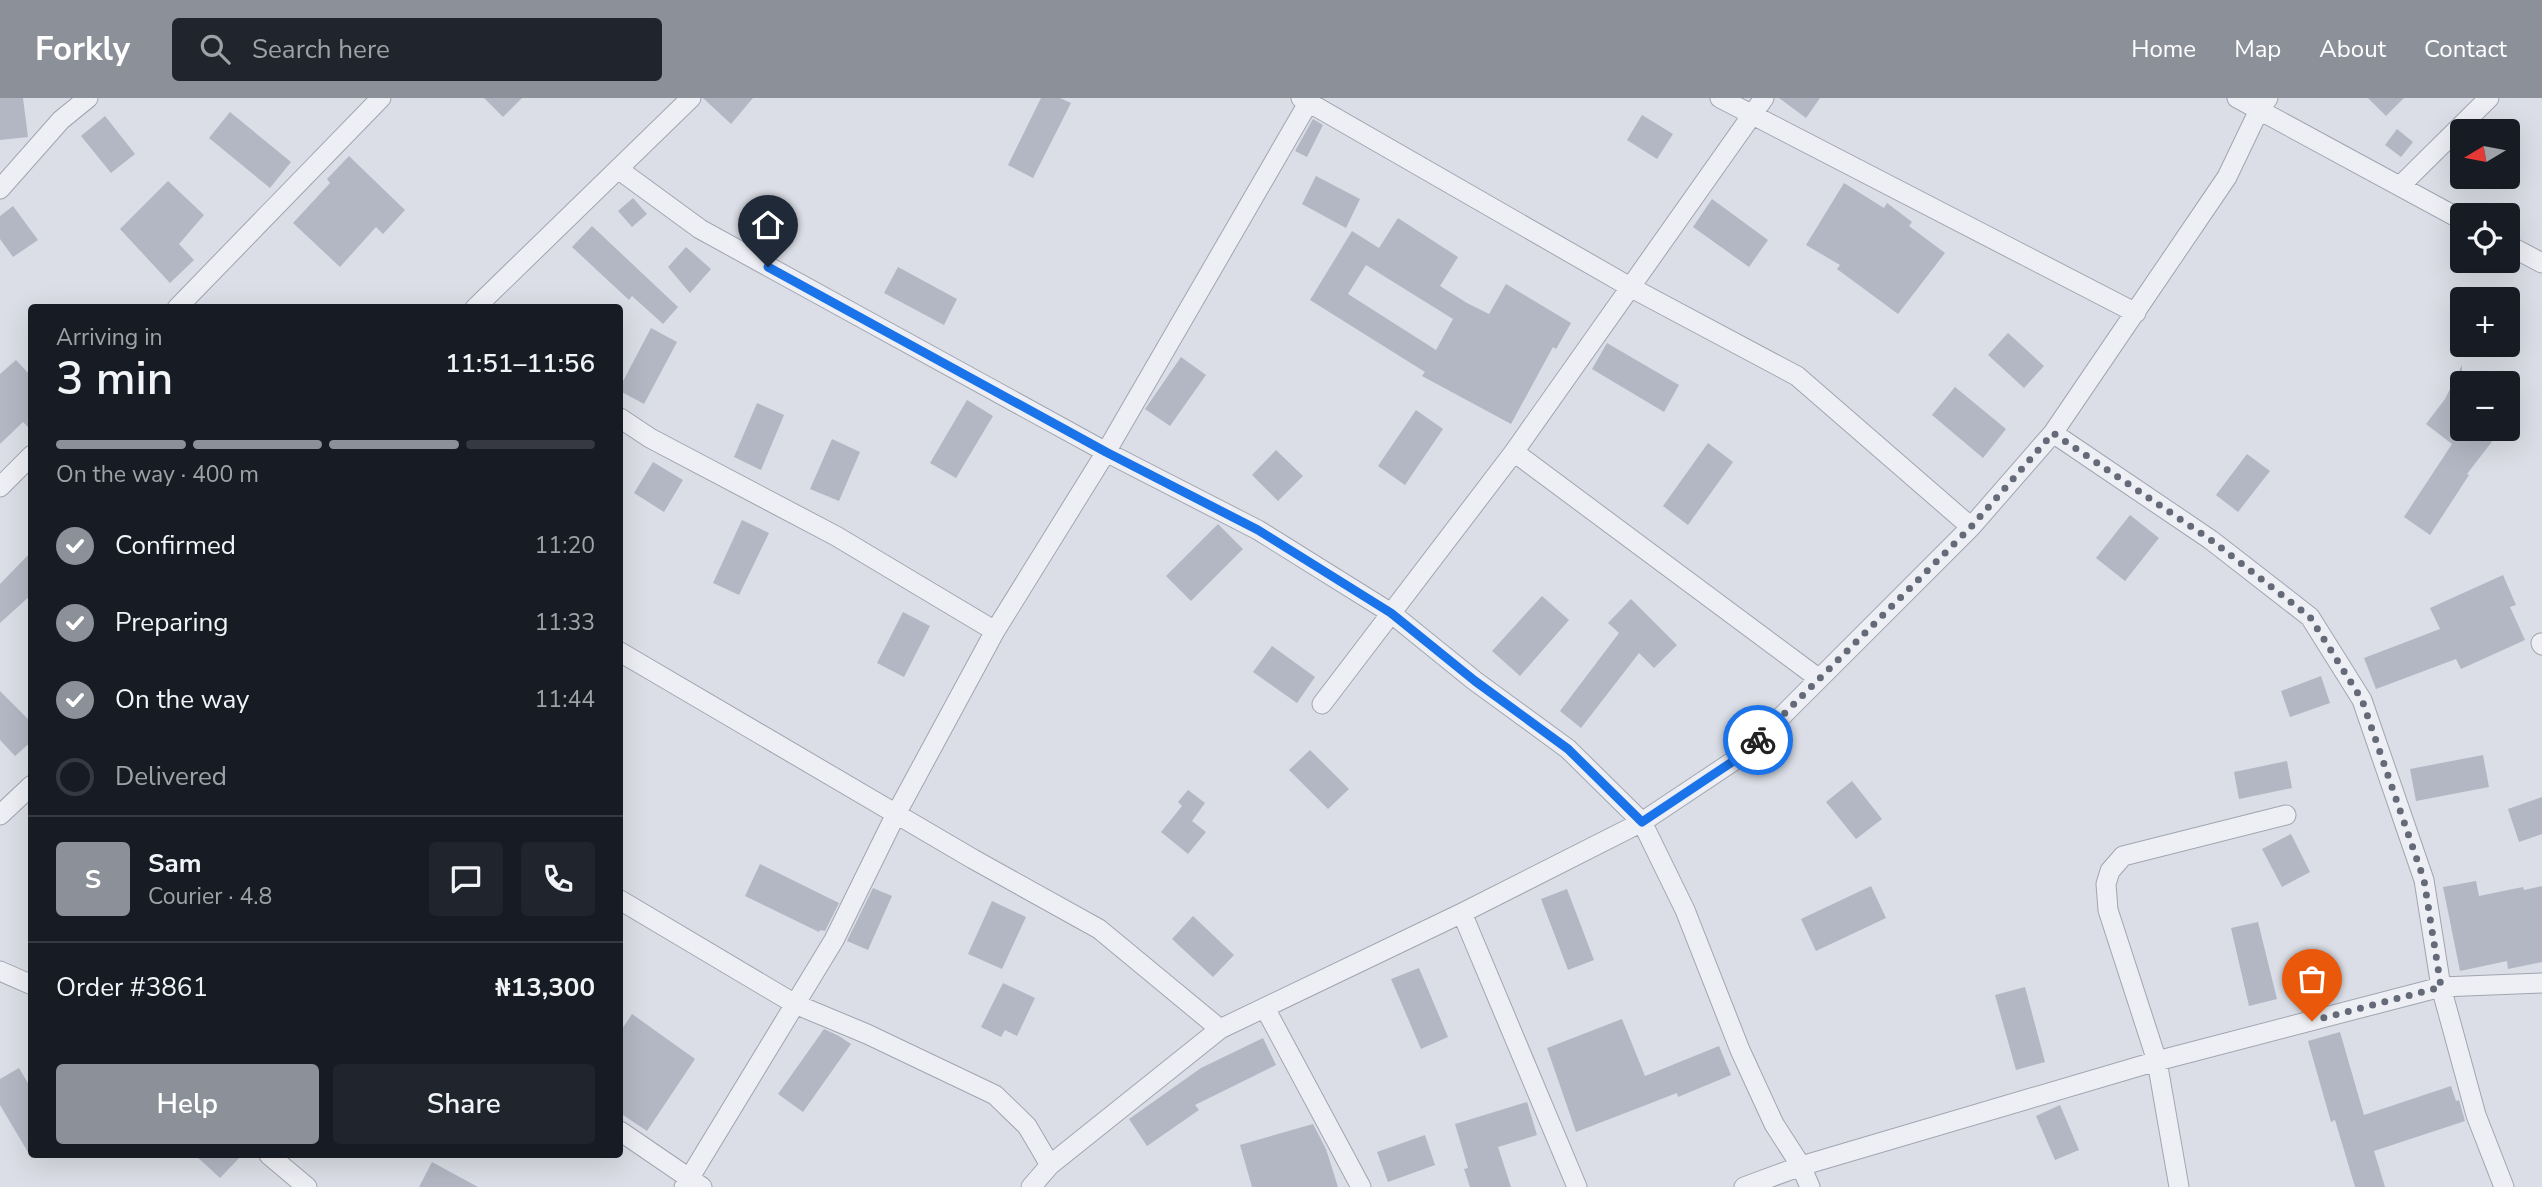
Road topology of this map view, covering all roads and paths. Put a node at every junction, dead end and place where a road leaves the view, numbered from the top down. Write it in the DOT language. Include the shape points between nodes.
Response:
graph roads {
  1 [pos="88,98"];
  2 [pos="381,98"];
  3 [pos="691,98"];
  4 [pos="1720,98"];
  5 [pos="1764,98"];
  6 [pos="2236,98"];
  7 [pos="2489,98"];
  8 [pos="1307,100"];
  9 [pos="2263,104"];
  10 [pos="1752,115"];
  11 [pos="618,169"];
  12 [pos="2400,186"];
  13 [pos="0,189"];
  14 [pos="2450,213"];
  15 [pos="2520,251"];
  16 [pos="2542,263"];
  17 [pos="1630,287"];
  18 [pos="181,304"];
  19 [pos="479,304"];
  20 [pos="2136,313"];
  21 [pos="623,420"];
  22 [pos="2053,433"];
  23 [pos="1106,452"];
  24 [pos="1514,452"];
  25 [pos="28,459"];
  26 [pos="0,487"];
  27 [pos="1971,527"];
  28 [pos="1391,613"];
  29 [pos="995,631"];
  30 [pos="623,654"];
  31 [pos="1818,678"];
  32 [pos="1322,704"];
  33 [pos="28,789"];
  34 [pos="895,814"];
  35 [pos="0,815"];
  36 [pos="2286,816"];
  37 [pos="1642,822"];
  38 [pos="623,902"];
  39 [pos="1462,913"];
  40 [pos="0,971"];
  41 [pos="28,983"];
  42 [pos="2542,983"];
  43 [pos="2441,987"];
  44 [pos="795,1004"];
  45 [pos="1265,1008"];
  46 [pos="1220,1028"];
  47 [pos="2157,1061"];
  48 [pos="623,1133"];
  49 [pos="272,1158"];
  50 [pos="1051,1166"];
  51 [pos="1801,1166"];
  52 [pos="692,1184"];
  53 [pos="307,1187"];
  54 [pos="1031,1187"];
  55 [pos="1361,1187"];
  56 [pos="1577,1187"];
  57 [pos="1744,1187"];
  58 [pos="1810,1187"];
  59 [pos="2179,1187"];
  60 [pos="2504,1187"];
  1 -- 13 [label="street" via="61,120"];
  2 -- 18 [label="street"];
  3 -- 11 [label="street"];
  4 -- 10 [label="street"];
  5 -- 10 [label="street"];
  6 -- 9 [label="street"];
  7 -- 12 [label="street"];
  8 -- 17 [label="street"];
  8 -- 23 [label="street"];
  9 -- 12 [label="street"];
  9 -- 20 [label="street" via="2227,177"];
  10 -- 17 [label="street"];
  10 -- 20 [label="street"];
  11 -- 19 [label="street"];
  11 -- 23 [label="street" via="699,229"];
  12 -- 14 [label="street"];
  15 -- 16 [label="street"];
  17 -- 24 [label="street"];
  17 -- 27 [label="street" via="1797,376"];
  20 -- 22 [label="street"];
  21 -- 29 [label="street" via="836,536"];
  22 -- 27 [label="street"];
  22 -- 43 [label="street" via="2211,540 2310,617 2362,700 2424,880"];
  23 -- 28 [label="street" via="1258,530"];
  23 -- 29 [label="street"];
  24 -- 28 [label="street"];
  24 -- 31 [label="street"];
  25 -- 26 [label="street"];
  27 -- 31 [label="street"];
  28 -- 32 [label="street"];
  28 -- 37 [label="street" via="1568,749"];
  29 -- 34 [label="street"];
  30 -- 34 [label="street"];
  31 -- 37 [label="street" via="1744,754"];
  33 -- 35 [label="street"];
  34 -- 44 [label="street" via="834,940"];
  34 -- 46 [label="street" via="1099,929"];
  36 -- 47 [label="street" via="2123,856 2110,871 2108,910"];
  37 -- 39 [label="street"];
  37 -- 51 [label="street" via="1685,910 1774,1124"];
  38 -- 44 [label="street"];
  39 -- 45 [label="street"];
  39 -- 56 [label="street"];
  40 -- 41 [label="street"];
  42 -- 43 [label="street"];
  43 -- 47 [label="street"];
  43 -- 60 [label="street" via="2476,1115"];
  44 -- 50 [label="street" via="995,1095 1027,1126"];
  44 -- 52 [label="street"];
  45 -- 46 [label="street"];
  45 -- 55 [label="street"];
  46 -- 50 [label="street"];
  47 -- 51 [label="street"];
  47 -- 59 [label="street"];
  48 -- 52 [label="street"];
  49 -- 53 [label="street"];
  50 -- 54 [label="street"];
  51 -- 57 [label="street"];
  51 -- 58 [label="street"];
}
